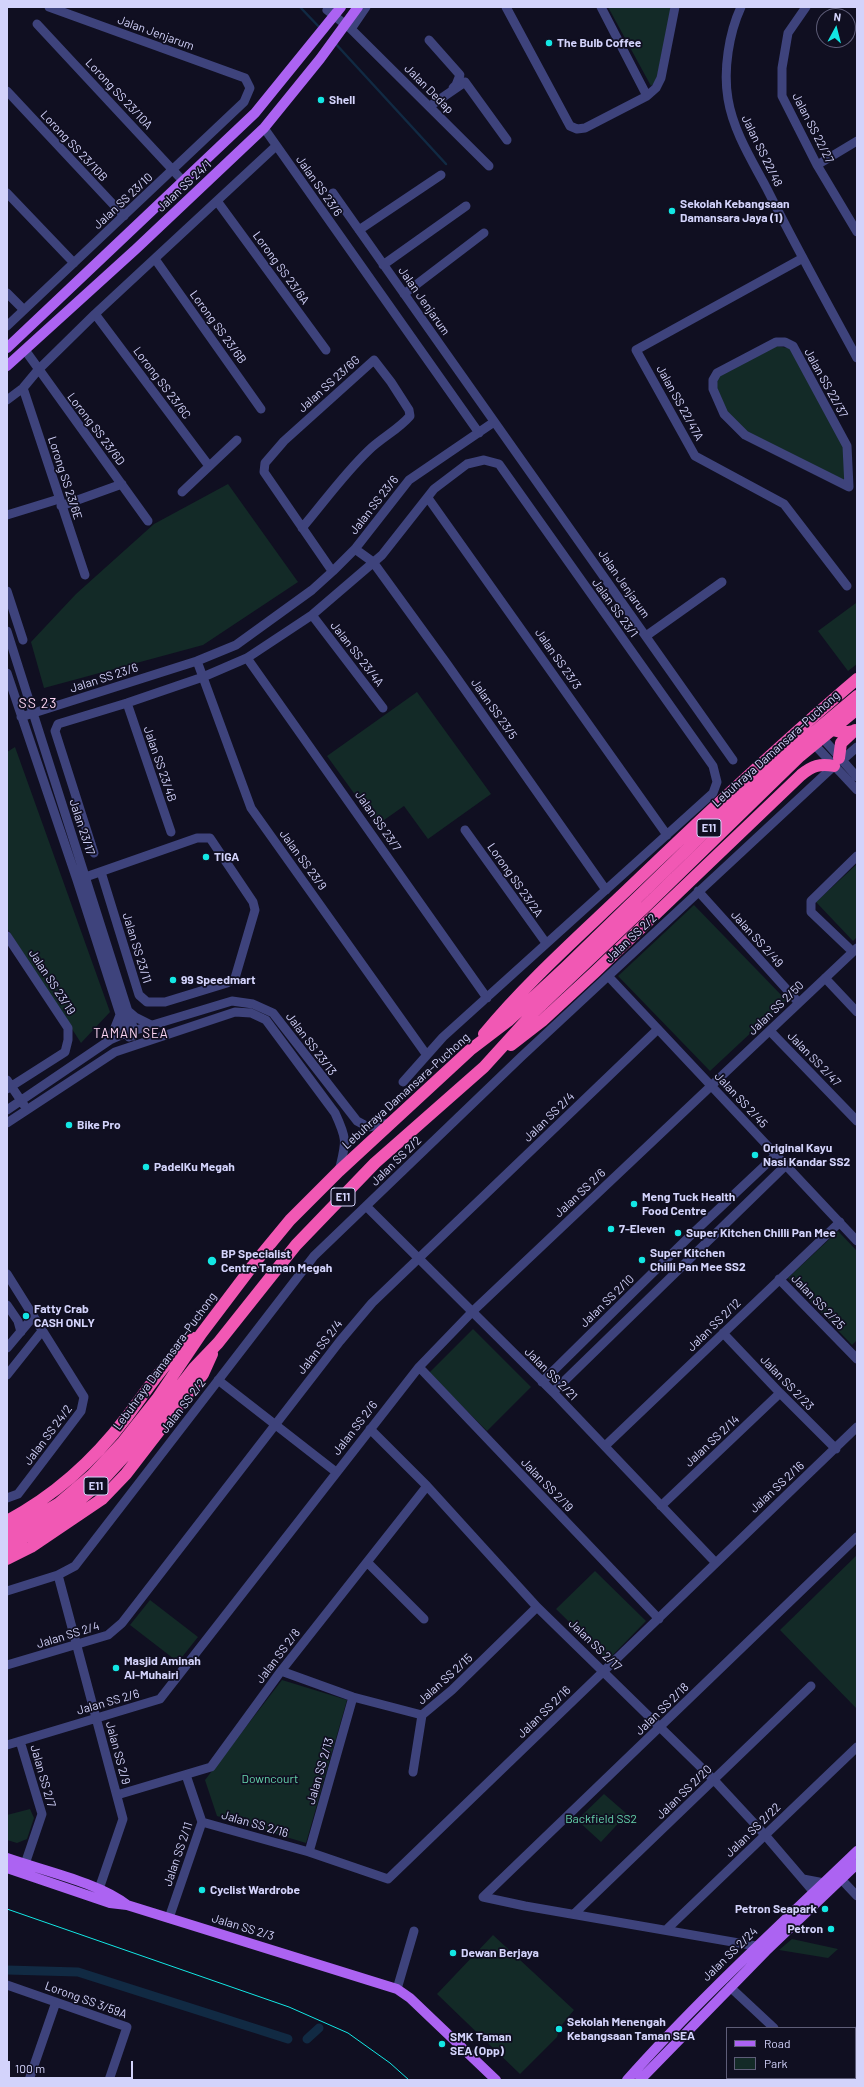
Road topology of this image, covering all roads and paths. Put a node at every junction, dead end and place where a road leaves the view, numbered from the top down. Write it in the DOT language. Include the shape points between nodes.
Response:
graph roads {
  1 [pos="49,7"];
  2 [pos="358,7"];
  3 [pos="366,7"];
  4 [pos="506,7"];
  5 [pos="601,7"];
  6 [pos="675,7"];
  7 [pos="741,7"];
  8 [pos="806,7"];
  9 [pos="336,8"];
  10 [pos="37,24"];
  11 [pos="350,25"];
  12 [pos="429,40"];
  13 [pos="250,88"];
  14 [pos="7,91"];
  15 [pos="647,96"];
  16 [pos="429,105"];
  17 [pos="264,128"];
  18 [pos="507,140"];
  19 [pos="857,141"];
  20 [pos="276,146"];
  21 [pos="817,165"];
  22 [pos="489,166"];
  23 [pos="173,170"];
  24 [pos="441,174"];
  25 [pos="183,181"];
  26 [pos="7,193"];
  27 [pos="333,193"];
  28 [pos="218,201"];
  29 [pos="466,206"];
  30 [pos="124,216"];
  31 [pos="359,230"];
  32 [pos="857,232"];
  33 [pos="484,233"];
  34 [pos="803,258"];
  35 [pos="154,259"];
  36 [pos="74,263"];
  37 [pos="384,265"];
  38 [pos="7,293"];
  39 [pos="404,294"];
  40 [pos="24,310"];
  41 [pos="96,314"];
  42 [pos="7,326"];
  43 [pos="7,348"];
  44 [pos="25,350"];
  45 [pos="326,350"];
  46 [pos="857,358"];
  47 [pos="7,366"];
  48 [pos="38,370"];
  49 [pos="23,388"];
  50 [pos="7,400"];
  51 [pos="261,409"];
  52 [pos="494,422"];
  53 [pos="479,433"];
  54 [pos="237,440"];
  55 [pos="209,466"];
  56 [pos="122,484"];
  57 [pos="853,489"];
  58 [pos="182,492"];
  59 [pos="428,498"];
  60 [pos="60,503"];
  61 [pos="7,515"];
  62 [pos="148,522"];
  63 [pos="302,528"];
  64 [pos="355,549"];
  65 [pos="373,562"];
  66 [pos="332,571"];
  67 [pos="84,575"];
  68 [pos="722,582"];
  69 [pos="847,586"];
  70 [pos="7,591"];
  71 [pos="312,615"];
  72 [pos="7,631"];
  73 [pos="646,636"];
  74 [pos="23,640"];
  75 [pos="247,658"];
  76 [pos="197,661"];
  77 [pos="7,673"];
  78 [pos="203,677"];
  79 [pos="857,679"];
  80 [pos="857,696"];
  81 [pos="127,704"];
  82 [pos="824,707"];
  83 [pos="383,708"];
  84 [pos="857,709"];
  85 [pos="32,713"];
  86 [pos="21,717"];
  87 [pos="803,725"];
  88 [pos="855,730"];
  89 [pos="783,743"];
  90 [pos="857,747"];
  91 [pos="733,760"];
  92 [pos="838,762"];
  93 [pos="810,768"];
  94 [pos="857,778"];
  95 [pos="857,790"];
  96 [pos="465,830"];
  97 [pos="171,832"];
  98 [pos="667,835"];
  99 [pos="94,853"];
  100 [pos="857,856"];
  101 [pos="101,872"];
  102 [pos="81,879"];
  103 [pos="606,890"];
  104 [pos="698,891"];
  105 [pos="7,936"];
  106 [pos="546,944"];
  107 [pos="855,950"];
  108 [pos="569,972"];
  109 [pos="608,976"];
  110 [pos="825,978"];
  111 [pos="487,998"];
  112 [pos="799,1003"];
  113 [pos="124,1012"];
  114 [pos="857,1012"];
  115 [pos="151,1025"];
  116 [pos="658,1029"];
  117 [pos="770,1031"];
  118 [pos="130,1034"];
  119 [pos="110,1040"];
  120 [pos="144,1041"];
  121 [pos="124,1048"];
  122 [pos="470,1050"];
  123 [pos="426,1054"];
  124 [pos="484,1067"];
  125 [pos="402,1082"];
  126 [pos="8,1085"];
  127 [pos="712,1086"];
  128 [pos="21,1101"];
  129 [pos="7,1110"];
  130 [pos="27,1110"];
  131 [pos="857,1121"];
  132 [pos="393,1122"];
  133 [pos="7,1123"];
  134 [pos="776,1155"];
  135 [pos="786,1165"];
  136 [pos="339,1171"];
  137 [pos="366,1206"];
  138 [pos="840,1222"];
  139 [pos="857,1240"];
  140 [pos="419,1258"];
  141 [pos="7,1274"];
  142 [pos="779,1279"];
  143 [pos="7,1305"];
  144 [pos="473,1311"];
  145 [pos="33,1317"];
  146 [pos="42,1331"];
  147 [pos="21,1332"];
  148 [pos="723,1333"];
  149 [pos="201,1334"];
  150 [pos="218,1342"];
  151 [pos="7,1348"];
  152 [pos="857,1359"];
  153 [pos="419,1367"];
  154 [pos="7,1375"];
  155 [pos="218,1380"];
  156 [pos="542,1382"];
  157 [pos="553,1392"];
  158 [pos="780,1393"];
  159 [pos="161,1402"];
  160 [pos="276,1424"];
  161 [pos="857,1427"];
  162 [pos="370,1429"];
  163 [pos="605,1446"];
  164 [pos="836,1449"];
  165 [pos="336,1472"];
  166 [pos="427,1486"];
  167 [pos="7,1498"];
  168 [pos="661,1506"];
  169 [pos="7,1521"];
  170 [pos="7,1534"];
  171 [pos="857,1538"];
  172 [pos="7,1547"];
  173 [pos="7,1559"];
  174 [pos="367,1562"];
  175 [pos="715,1562"];
  176 [pos="58,1575"];
  177 [pos="7,1591"];
  178 [pos="537,1606"];
  179 [pos="424,1619"];
  180 [pos="659,1619"];
  181 [pos="76,1646"];
  182 [pos="7,1665"];
  183 [pos="281,1671"];
  184 [pos="604,1671"];
  185 [pos="811,1686"];
  186 [pos="353,1697"];
  187 [pos="422,1715"];
  188 [pos="96,1718"];
  189 [pos="661,1726"];
  190 [pos="20,1741"];
  191 [pos="7,1745"];
  192 [pos="857,1747"];
  193 [pos="413,1772"];
  194 [pos="186,1775"];
  195 [pos="714,1780"];
  196 [pos="117,1795"];
  197 [pos="202,1822"];
  198 [pos="765,1835"];
  199 [pos="857,1851"];
  200 [pos="309,1852"];
  201 [pos="7,1858"];
  202 [pos="26,1864"];
  203 [pos="857,1864"];
  204 [pos="7,1868"];
  205 [pos="803,1879"];
  206 [pos="841,1879"];
  207 [pos="824,1883"];
  208 [pos="99,1889"];
  209 [pos="817,1896"];
  210 [pos="857,1896"];
  211 [pos="127,1905"];
  212 [pos="574,1914"];
  213 [pos="169,1918"];
  214 [pos="666,1930"];
  215 [pos="414,1931"];
  216 [pos="756,1946"];
  217 [pos="7,1985"];
  218 [pos="730,1987"];
  219 [pos="397,1989"];
  220 [pos="711,1991"];
  221 [pos="56,2002"];
  222 [pos="773,2027"];
  223 [pos="29,2080"];
  224 [pos="109,2080"];
  225 [pos="496,2080"];
  226 [pos="627,2080"];
  227 [pos="640,2080"];
  1 -- 13 [label="street, Jalan Jenjarum" via="245,78"];
  2 -- 11 [label="main road, Jalan SS 24/1"];
  3 -- 11 [label="street"];
  4 -- 15 [label="street" via="570,126 577,129 586,128"];
  5 -- 15 [label="street"];
  6 -- 15 [label="street" via="662,78"];
  7 -- 34 [label="street, Jalan SS 22/48" via="726,69 731,114 746,151"];
  8 -- 21 [label="street, Jalan SS 22/27" via="788,33 782,68 782,96"];
  9 -- 11 [label="street, Jalan Dedap" via="327,10"];
  9 -- 25 [label="main road, Jalan SS 24/1" via="313,43 255,114"];
  10 -- 23 [label="street, Lorong SS 23/10A"];
  11 -- 16 [label="street, Jalan Dedap"];
  11 -- 17 [label="main road, Jalan SS 24/1" via="323,54"];
  12 -- 16 [label="street" via="460,74 456,86"];
  13 -- 23 [label="street, Jalan SS 23/10" via="244,102"];
  14 -- 30 [label="street, Lorong SS 23/10B"];
  16 -- 18 [label="street" via="465,82"];
  16 -- 22 [label="street, Jalan Dedap"];
  17 -- 20 [label="street, Jalan SS 23/6"];
  17 -- 44 [label="main road, Jalan SS 24/1"];
  19 -- 21 [label="street"];
  20 -- 28 [label="street"];
  20 -- 53 [label="street, Jalan SS 23/6"];
  21 -- 32 [label="street, Jalan SS 22/27"];
  23 -- 25 [label="street, Lorong SS 23/10A"];
  23 -- 30 [label="street, Jalan SS 23/10"];
  24 -- 31 [label="street"];
  25 -- 43 [label="main road, Jalan SS 24/1"];
  26 -- 36 [label="street"];
  27 -- 31 [label="street, Jalan Jenjarum"];
  28 -- 35 [label="street"];
  28 -- 45 [label="street, Lorong SS 23/6A"];
  29 -- 37 [label="street"];
  30 -- 36 [label="street, Jalan SS 23/10"];
  31 -- 37 [label="street, Jalan Jenjarum"];
  33 -- 39 [label="street"];
  34 -- 46 [label="street, Jalan SS 22/48"];
  34 -- 69 [label="street, Jalan SS 22/47A" via="636,350 695,456 784,504"];
  35 -- 41 [label="street"];
  35 -- 51 [label="street, Lorong SS 23/6B"];
  36 -- 40 [label="street, Jalan SS 23/10"];
  37 -- 39 [label="street, Jalan Jenjarum"];
  38 -- 40 [label="street"];
  39 -- 52 [label="street, Jalan Jenjarum"];
  40 -- 42 [label="street, Jalan SS 23/10"];
  41 -- 48 [label="street"];
  41 -- 55 [label="street, Lorong SS 23/6C"];
  44 -- 47 [label="main road, Jalan SS 24/1"];
  44 -- 48 [label="street, Lorong SS 23/6D"];
  48 -- 49 [label="street"];
  48 -- 56 [label="street, Lorong SS 23/6D"];
  49 -- 50 [label="street"];
  49 -- 60 [label="street, Lorong SS 23/6E"];
  52 -- 53 [label="street"];
  52 -- 73 [label="street, Jalan Jenjarum"];
  53 -- 64 [label="street, Jalan SS 23/6" via="409,480"];
  54 -- 55 [label="street"];
  55 -- 58 [label="street"];
  56 -- 60 [label="street"];
  56 -- 62 [label="street, Lorong SS 23/6D"];
  57 -- 57 [label="street, Jalan SS 22/37" via="847,446 793,346 776,342 717,373 713,380 713,389 724,414 744,435"];
  59 -- 65 [label="street" via="382,555"];
  59 -- 98 [label="street, Jalan SS 23/3"];
  59 -- 98 [label="street, Jalan SS 23/1" via="434,490 467,464 484,460 498,464 713,766 717,782 713,793"];
  60 -- 61 [label="street"];
  60 -- 67 [label="street, Lorong SS 23/6E"];
  63 -- 63 [label="street, Jalan SS 23/6G" via="264,472 265,463 284,441 374,360 392,382 410,416 357,461"];
  63 -- 66 [label="street, Jalan SS 23/6G"];
  64 -- 65 [label="street, Jalan SS 23/5"];
  64 -- 66 [label="street, Jalan SS 23/6"];
  65 -- 71 [label="street"];
  65 -- 103 [label="street, Jalan SS 23/5"];
  66 -- 76 [label="street, Jalan SS 23/6" via="312,590 236,645"];
  68 -- 73 [label="street"];
  70 -- 74 [label="street"];
  71 -- 75 [label="street"];
  71 -- 83 [label="street, Jalan SS 23/4A"];
  72 -- 85 [label="street, Jalan 23/17"];
  73 -- 91 [label="street, Jalan Jenjarum"];
  75 -- 78 [label="street"];
  75 -- 111 [label="street, Jalan SS 23/7"];
  76 -- 78 [label="street, Jalan SS 23/9"];
  76 -- 85 [label="street, Jalan SS 23/6"];
  77 -- 86 [label="street, Jalan 23/17"];
  78 -- 81 [label="street"];
  78 -- 123 [label="street, Jalan SS 23/9" via="251,808"];
  79 -- 82 [label="highway"];
  80 -- 108 [label="highway, Lebuhraya Damansara–Puchong / E11" via="753,787"];
  81 -- 97 [label="street, Jalan SS 23/4B"];
  81 -- 99 [label="street" via="58,724 56,727 57,738"];
  82 -- 87 [label="highway"];
  82 -- 88 [label="highway" via="826,722 832,730"];
  84 -- 108 [label="highway, Lebuhraya Damansara–Puchong / E11" via="800,756"];
  85 -- 86 [label="street, Jalan SS 23/6"];
  85 -- 102 [label="street, Jalan 23/17"];
  86 -- 102 [label="street, Jalan 23/17"];
  87 -- 89 [label="highway"];
  87 -- 92 [label="street"];
  88 -- 92 [label="highway" via="841,743"];
  89 -- 93 [label="highway" via="803,746 810,759"];
  89 -- 122 [label="highway" via="556,958 499,1015"];
  90 -- 92 [label="street, Jalan SS 2/2"];
  92 -- 93 [label="highway"];
  92 -- 94 [label="street"];
  92 -- 95 [label="street"];
  92 -- 104 [label="street, Jalan SS 2/2"];
  93 -- 124 [label="highway" via="548,1016"];
  96 -- 106 [label="street, Lorong SS 23/2A"];
  98 -- 103 [label="street"];
  100 -- 107 [label="street" via="811,901 809,906 811,912"];
  101 -- 101 [label="street, Jalan SS 23/11" via="197,838 210,838 253,902 255,910 235,978 227,983 166,1002 147,1002 139,995"];
  101 -- 102 [label="street, Jalan SS 23/11"];
  102 -- 113 [label="street, Jalan 23/17"];
  103 -- 106 [label="street"];
  104 -- 109 [label="street, Jalan SS 2/2"];
  104 -- 112 [label="street, Jalan SS 2/49"];
  105 -- 126 [label="street, Jalan SS 23/19" via="68,1028 65,1052"];
  106 -- 111 [label="street"];
  107 -- 110 [label="street, Jalan SS 2/50"];
  108 -- 122 [label="highway, Lebuhraya Damansara–Puchong / E11"];
  108 -- 124 [label="highway, Lebuhraya Damansara–Puchong / E11"];
  109 -- 116 [label="street, Jalan SS 2/45"];
  109 -- 137 [label="street, Jalan SS 2/2"];
  110 -- 112 [label="street, Jalan SS 2/50"];
  110 -- 114 [label="street"];
  111 -- 123 [label="street"];
  112 -- 117 [label="street, Jalan SS 2/50"];
  113 -- 115 [label="street"];
  113 -- 118 [label="street, Jalan 23/17"];
  113 -- 119 [label="street"];
  115 -- 118 [label="street, Jalan SS 23/13"];
  115 -- 132 [label="street, Jalan SS 23/13" via="232,1001 253,1004 273,1013 357,1122 368,1127"];
  116 -- 127 [label="street, Jalan SS 2/45"];
  116 -- 140 [label="street, Jalan SS 2/4"];
  117 -- 127 [label="street, Jalan SS 2/50"];
  117 -- 131 [label="street, Jalan SS 2/47"];
  118 -- 119 [label="street, Jalan SS 23/13"];
  118 -- 120 [label="street"];
  118 -- 121 [label="street"];
  119 -- 128 [label="street, Jalan SS 23/13"];
  120 -- 121 [label="street, Jalan SS 23/13"];
  120 -- 136 [label="street, Jalan SS 23/13" via="235,1012 251,1013 266,1020 338,1118 346,1142"];
  121 -- 130 [label="street, Jalan SS 23/13"];
  122 -- 132 [label="highway, Lebuhraya Damansara–Puchong / E11"];
  123 -- 125 [label="street"];
  124 -- 150 [label="highway, Lebuhraya Damansara–Puchong / E11" via="375,1163 301,1240"];
  126 -- 128 [label="street"];
  127 -- 134 [label="street, Jalan SS 2/45"];
  127 -- 144 [label="street, Jalan SS 2/6"];
  128 -- 129 [label="street, Jalan SS 23/13"];
  128 -- 130 [label="street"];
  130 -- 133 [label="street, Jalan SS 23/13"];
  132 -- 136 [label="highway, Lebuhraya Damansara–Puchong / E11"];
  134 -- 135 [label="street, Jalan SS 2/45"];
  134 -- 156 [label="street, Jalan SS 2/10"];
  135 -- 138 [label="street, Jalan SS 2/45"];
  135 -- 157 [label="street"];
  136 -- 149 [label="highway, Lebuhraya Damansara–Puchong / E11" via="290,1220"];
  137 -- 140 [label="street, Jalan SS 2/21"];
  137 -- 155 [label="street, Jalan SS 2/2" via="314,1256"];
  138 -- 139 [label="street, Jalan SS 2/45"];
  138 -- 142 [label="street, Jalan SS 2/12"];
  140 -- 144 [label="street, Jalan SS 2/21"];
  140 -- 160 [label="street, Jalan SS 2/4" via="367,1308"];
  141 -- 145 [label="street"];
  142 -- 148 [label="street, Jalan SS 2/12"];
  142 -- 152 [label="street, Jalan SS 2/25"];
  143 -- 147 [label="street" via="18,1321"];
  144 -- 153 [label="street, Jalan SS 2/6"];
  144 -- 156 [label="street, Jalan SS 2/21"];
  145 -- 146 [label="street"];
  145 -- 147 [label="street"];
  146 -- 147 [label="street"];
  146 -- 154 [label="street"];
  146 -- 167 [label="street, Jalan SS 24/2" via="84,1397 82,1411 18,1494"];
  147 -- 151 [label="street"];
  148 -- 158 [label="street, Jalan SS 2/23"];
  148 -- 163 [label="street, Jalan SS 2/12"];
  149 -- 159 [label="highway, Lebuhraya Damansara–Puchong / E11"];
  149 -- 169 [label="highway" via="179,1350 107,1443 52,1492"];
  150 -- 159 [label="highway, Lebuhraya Damansara–Puchong / E11"];
  150 -- 173 [label="highway" via="203,1374 126,1474 102,1500 31,1547"];
  153 -- 162 [label="street, Jalan SS 2/6"];
  153 -- 180 [label="street, Jalan SS 2/19"];
  155 -- 160 [label="street"];
  155 -- 176 [label="street, Jalan SS 2/2" via="75,1566"];
  156 -- 157 [label="street, Jalan SS 2/21"];
  157 -- 163 [label="street, Jalan SS 2/21"];
  158 -- 164 [label="street, Jalan SS 2/23"];
  158 -- 168 [label="street, Jalan SS 2/14"];
  159 -- 170 [label="highway, Lebuhraya Damansara–Puchong / E11" via="92,1475 58,1504"];
  159 -- 172 [label="highway, Lebuhraya Damansara–Puchong / E11" via="133,1447 101,1482 62,1515"];
  160 -- 165 [label="street"];
  160 -- 181 [label="street, Jalan SS 2/4" via="122,1623 108,1635"];
  161 -- 164 [label="street, Jalan SS 2/16"];
  162 -- 165 [label="street, Jalan SS 2/6"];
  162 -- 166 [label="street, Jalan SS 2/17"];
  163 -- 168 [label="street, Jalan SS 2/21"];
  164 -- 175 [label="street, Jalan SS 2/16"];
  165 -- 188 [label="street, Jalan SS 2/6" via="160,1699"];
  166 -- 174 [label="street, Jalan SS 2/8"];
  166 -- 178 [label="street, Jalan SS 2/17"];
  168 -- 175 [label="street, Jalan SS 2/21"];
  171 -- 189 [label="street, Jalan SS 2/18"];
  174 -- 179 [label="street"];
  174 -- 183 [label="street, Jalan SS 2/8"];
  175 -- 180 [label="street, Jalan SS 2/16"];
  176 -- 177 [label="street, Jalan SS 2/2"];
  176 -- 181 [label="street, Jalan SS 2/9"];
  178 -- 184 [label="street, Jalan SS 2/17"];
  178 -- 187 [label="street, Jalan SS 2/15" via="452,1690"];
  180 -- 184 [label="street, Jalan SS 2/16"];
  181 -- 182 [label="street, Jalan SS 2/4"];
  181 -- 188 [label="street, Jalan SS 2/9"];
  183 -- 186 [label="street, Jalan SS 2/15"];
  183 -- 194 [label="street, Jalan SS 2/8" via="211,1767"];
  184 -- 189 [label="street, Jalan SS 2/17"];
  184 -- 200 [label="street, Jalan SS 2/16" via="388,1879"];
  185 -- 195 [label="street, Jalan SS 2/20"];
  186 -- 187 [label="street, Jalan SS 2/15"];
  186 -- 200 [label="street, Jalan SS 2/13"];
  187 -- 193 [label="street"];
  188 -- 190 [label="street, Jalan SS 2/6"];
  188 -- 196 [label="street, Jalan SS 2/9"];
  189 -- 195 [label="street, Jalan SS 2/17"];
  189 -- 212 [label="street, Jalan SS 2/18" via="484,1897"];
  190 -- 191 [label="street, Jalan SS 2/6"];
  190 -- 202 [label="street, Jalan SS 2/7" via="42,1814"];
  192 -- 198 [label="street, Jalan SS 2/22"];
  194 -- 196 [label="street, Jalan SS 2/8"];
  194 -- 197 [label="street, Jalan SS 2/11"];
  195 -- 198 [label="street, Jalan SS 2/17"];
  195 -- 212 [label="street, Jalan SS 2/20"];
  196 -- 208 [label="street, Jalan SS 2/9" via="123,1819"];
  197 -- 200 [label="street, Jalan SS 2/16"];
  197 -- 213 [label="street, Jalan SS 2/11"];
  198 -- 205 [label="street, Jalan SS 2/17"];
  198 -- 214 [label="street, Jalan SS 2/22"];
  199 -- 207 [label="main road, Jalan SS 2/24"];
  201 -- 202 [label="main road, Jalan SS 2/3"];
  202 -- 208 [label="main road, Jalan SS 2/3"];
  203 -- 206 [label="main road, Jalan SS 2/24"];
  204 -- 211 [label="main road, Jalan SS 2/3" via="110,1903"];
  205 -- 207 [label="street"];
  205 -- 209 [label="street, Jalan SS 2/17"];
  206 -- 209 [label="main road, Jalan SS 2/24"];
  206 -- 210 [label="street"];
  207 -- 209 [label="main road, Jalan SS 2/24"];
  208 -- 211 [label="main road, Jalan SS 2/3" via="116,1896"];
  209 -- 216 [label="main road, Jalan SS 2/24"];
  209 -- 218 [label="main road, Jalan SS 2/24"];
  211 -- 213 [label="main road, Jalan SS 2/3"];
  212 -- 214 [label="street"];
  213 -- 219 [label="main road, Jalan SS 2/3"];
  214 -- 216 [label="street"];
  215 -- 219 [label="street"];
  216 -- 220 [label="main road, Jalan SS 2/24"];
  217 -- 221 [label="street, Lorong SS 3/59A"];
  218 -- 220 [label="main road" via="724,1985"];
  218 -- 222 [label="street"];
  218 -- 227 [label="main road, Jalan SS 2/24"];
  219 -- 225 [label="main road, Jalan SS 2/3" via="410,1998"];
  220 -- 226 [label="main road, Jalan SS 2/24"];
  221 -- 223 [label="street"];
  221 -- 224 [label="street, Lorong SS 3/59A" via="127,2027"];
}
